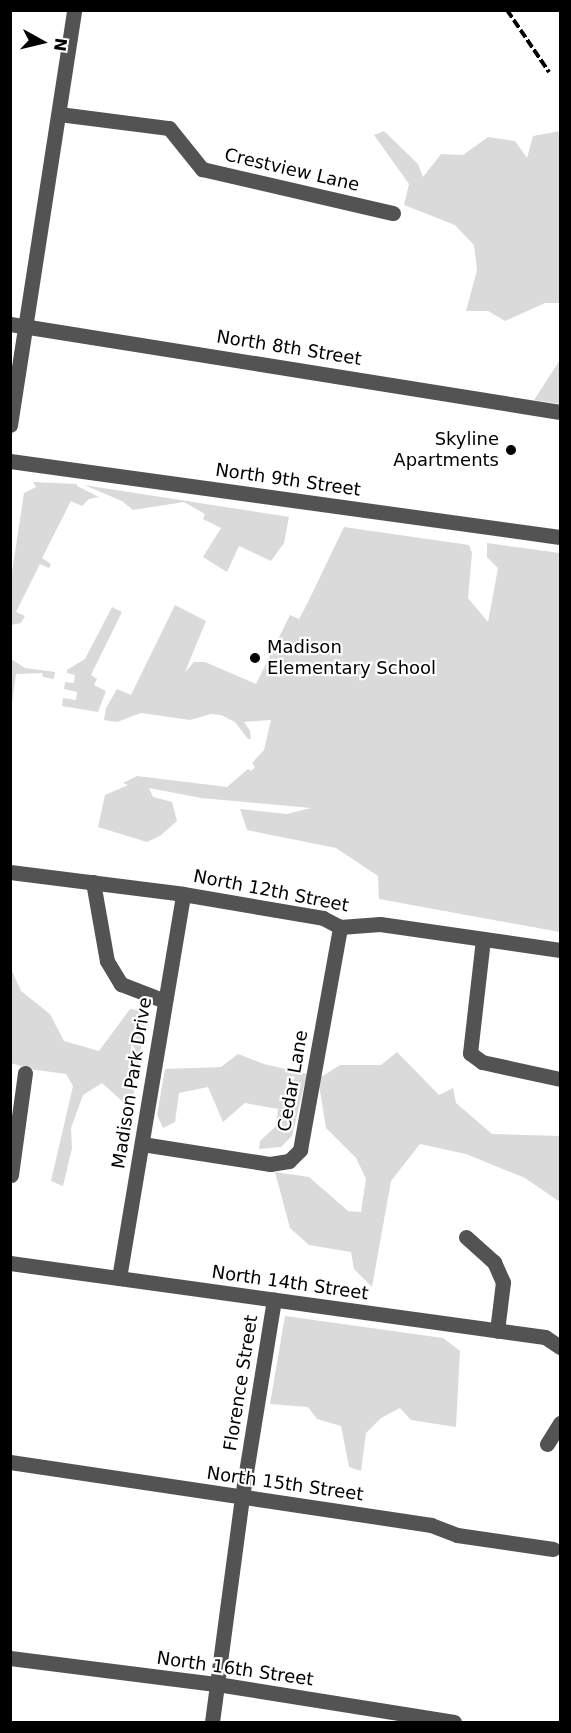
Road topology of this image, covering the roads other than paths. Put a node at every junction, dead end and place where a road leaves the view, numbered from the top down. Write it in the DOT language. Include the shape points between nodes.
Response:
graph roads {
  1 [pos="74,10"];
  2 [pos="58,114"];
  3 [pos="393,213"];
  4 [pos="18,325"];
  5 [pos="561,412"];
  6 [pos="10,425"];
  7 [pos="10,461"];
  8 [pos="561,537"];
  9 [pos="10,872"];
  10 [pos="93,882"];
  11 [pos="183,894"];
  12 [pos="340,927"];
  13 [pos="483,939"];
  14 [pos="561,950"];
  15 [pos="165,1001"];
  16 [pos="24,1073"];
  17 [pos="561,1079"];
  18 [pos="15,1112"];
  19 [pos="142,1143"];
  20 [pos="11,1175"];
  21 [pos="466,1237"];
  22 [pos="10,1263"];
  23 [pos="119,1278"];
  24 [pos="274,1300"];
  25 [pos="496,1331"];
  26 [pos="561,1347"];
  27 [pos="561,1423"];
  28 [pos="547,1444"];
  29 [pos="10,1462"];
  30 [pos="242,1497"];
  31 [pos="553,1549"];
  32 [pos="10,1658"];
  33 [pos="217,1684"];
  34 [pos="212,1722"];
  35 [pos="454,1722"];
  1 -- 2 [label="street"];
  2 -- 3 [label="street, Crestview Lane" via="169,128 202,169"];
  2 -- 4 [label="street"];
  4 -- 5 [label="street, North 8th Street"];
  4 -- 6 [label="street"];
  7 -- 8 [label="street, North 9th Street"];
  9 -- 10 [label="street, North 12th Street"];
  10 -- 11 [label="street, North 12th Street"];
  10 -- 15 [label="street" via="107,961 121,984"];
  11 -- 12 [label="street, North 12th Street" via="323,918"];
  11 -- 15 [label="street, Madison Park Drive"];
  12 -- 13 [label="street, North 12th Street" via="380,924"];
  12 -- 19 [label="street, Cedar Lane" via="300,1150 289,1161 270,1164"];
  13 -- 14 [label="street, North 12th Street"];
  13 -- 17 [label="street" via="471,1053 482,1062"];
  15 -- 19 [label="street, Madison Park Drive"];
  16 -- 18 [label="street"];
  18 -- 20 [label="street"];
  19 -- 23 [label="street, Madison Park Drive"];
  21 -- 25 [label="street" via="494,1262 503,1282"];
  22 -- 23 [label="street, North 14th Street"];
  23 -- 24 [label="street, North 14th Street"];
  24 -- 25 [label="street, North 14th Street"];
  24 -- 30 [label="street, Florence Street"];
  25 -- 26 [label="street, North 14th Street" via="545,1337"];
  27 -- 28 [label="street"];
  29 -- 30 [label="street, North 15th Street"];
  30 -- 31 [label="street, North 15th Street" via="431,1525 457,1535"];
  30 -- 33 [label="street, Florence Street"];
  32 -- 33 [label="street, North 16th Street"];
  33 -- 34 [label="street, Florence Street"];
  33 -- 35 [label="street, North 16th Street"];
}
